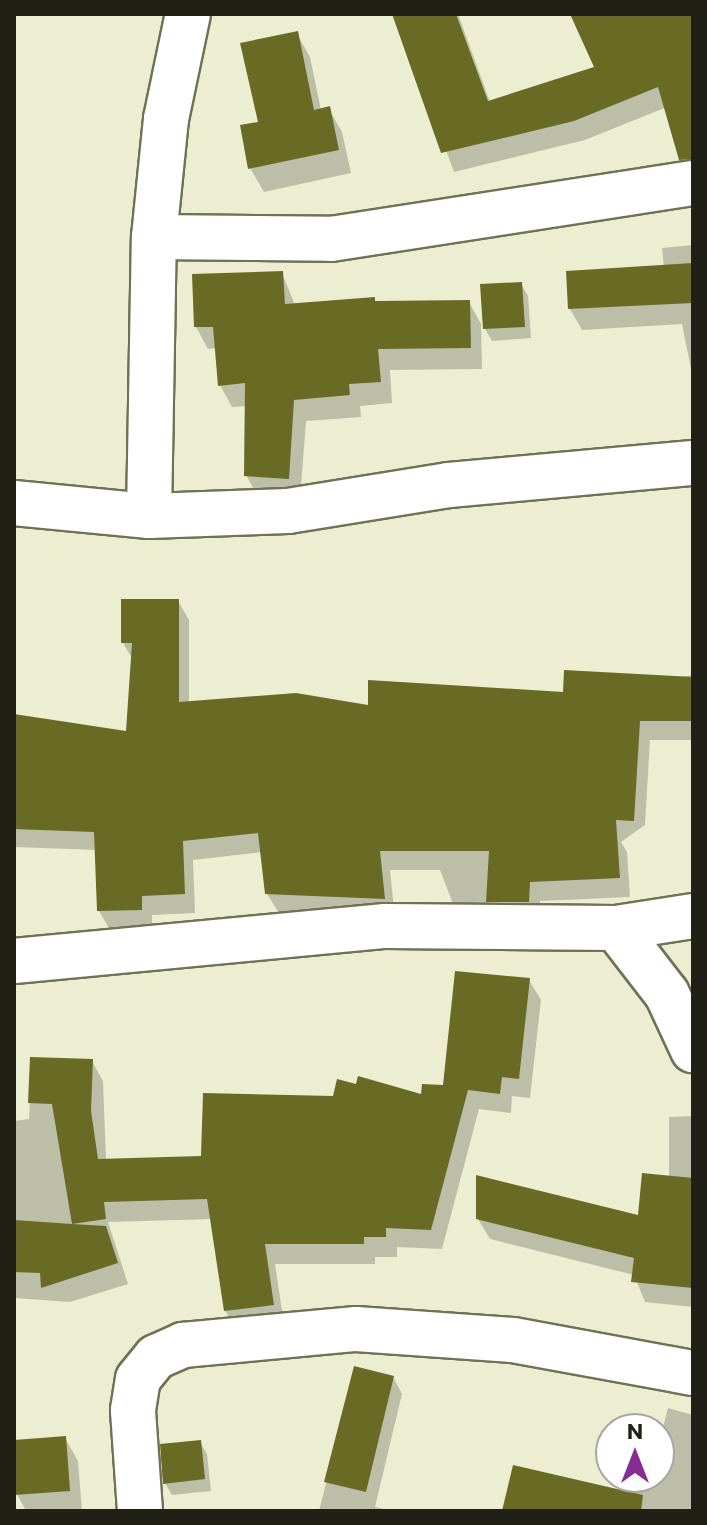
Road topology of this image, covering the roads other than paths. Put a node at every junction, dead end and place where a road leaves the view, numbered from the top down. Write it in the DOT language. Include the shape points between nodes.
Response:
graph roads {
  1 [pos="188,14"];
  2 [pos="693,183"];
  3 [pos="154,237"];
  4 [pos="693,463"];
  5 [pos="14,503"];
  6 [pos="149,516"];
  7 [pos="693,916"];
  8 [pos="616,928"];
  9 [pos="14,961"];
  10 [pos="693,1050"];
  11 [pos="693,1373"];
  12 [pos="140,1511"];
  1 -- 3 [label="street" via="166,119"];
  2 -- 3 [label="street" via="331,239"];
  3 -- 6 [label="street"];
  4 -- 6 [label="street" via="449,485 288,511"];
  5 -- 6 [label="street"];
  7 -- 8 [label="street"];
  8 -- 9 [label="street" via="385,926"];
  8 -- 10 [label="street" via="667,994"];
  11 -- 12 [label="street" via="513,1340 356,1329 183,1345 156,1357 138,1379 133,1410"];
}
